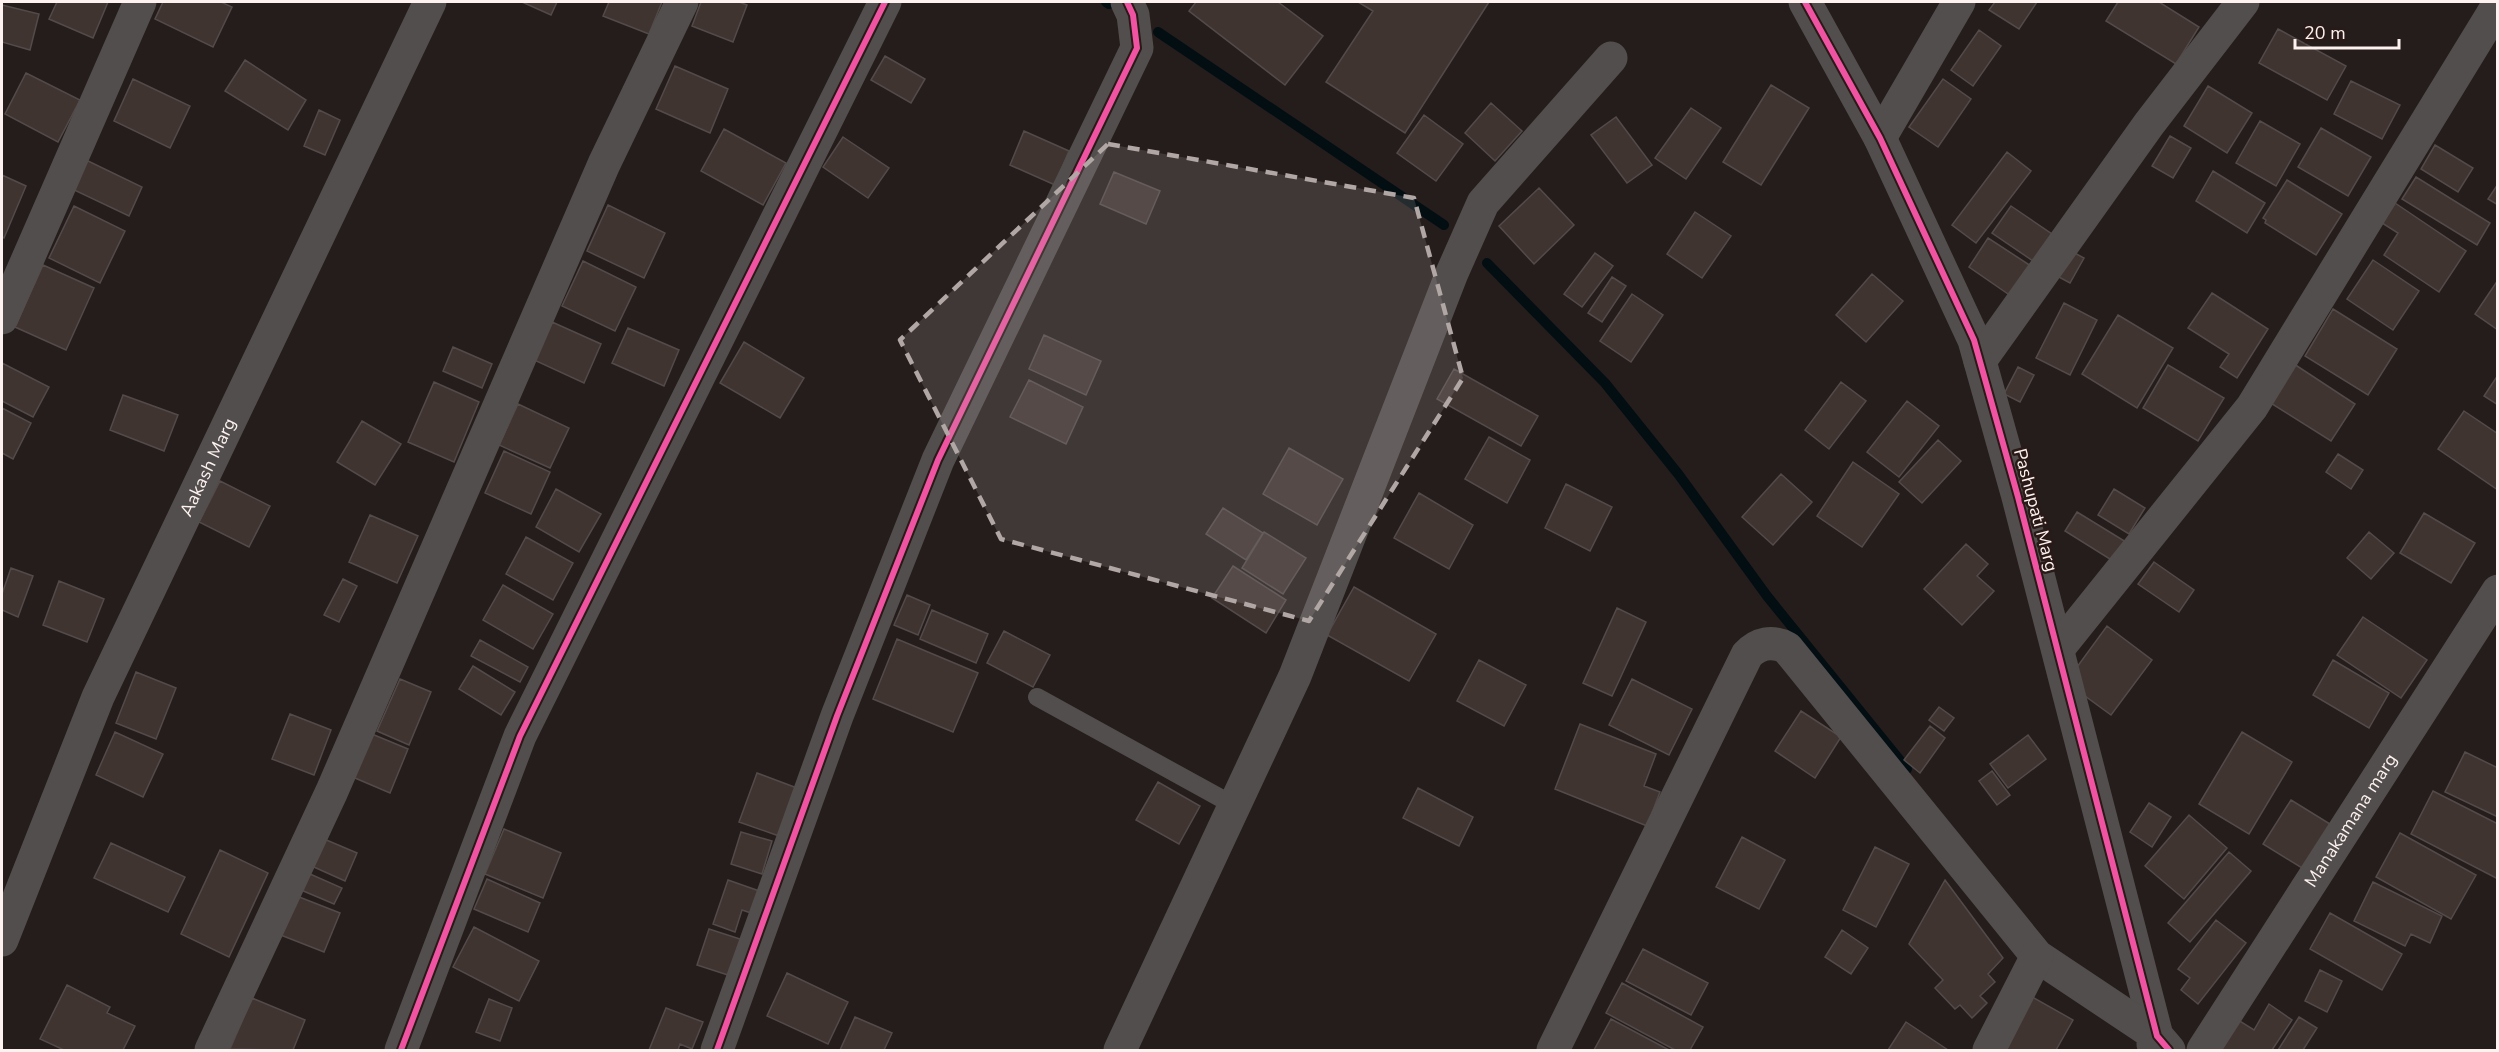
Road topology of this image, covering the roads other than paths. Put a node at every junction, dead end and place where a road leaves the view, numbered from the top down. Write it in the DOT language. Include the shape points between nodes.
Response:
graph roads {
  1 [pos="140,2"];
  2 [pos="430,2"];
  3 [pos="682,2"];
  4 [pos="885,2"];
  5 [pos="1127,2"];
  6 [pos="1805,2"];
  7 [pos="1959,2"];
  8 [pos="2243,2"];
  9 [pos="2498,5"];
  10 [pos="1611,58"];
  11 [pos="1880,138"];
  12 [pos="2,318"];
  13 [pos="1980,361"];
  14 [pos="2498,591"];
  15 [pos="2058,649"];
  16 [pos="1037,697"];
  17 [pos="1235,806"];
  18 [pos="2,940"];
  19 [pos="2037,957"];
  20 [pos="2158,1046"];
  21 [pos="211,1050"];
  22 [pos="401,1050"];
  23 [pos="717,1050"];
  24 [pos="1120,1050"];
  25 [pos="1553,1050"];
  26 [pos="1989,1050"];
  27 [pos="2202,1050"];
  1 -- 12 [label="street"];
  2 -- 18 [label="street, Aakash Marg" via="98,697"];
  3 -- 21 [label="street" via="604,164 332,791"];
  4 -- 22 [label="street" via="520,736"];
  5 -- 23 [label="street" via="1133,15 1137,48 938,460 837,716"];
  6 -- 11 [label="street, Pashupati Marg"];
  7 -- 11 [label="street"];
  8 -- 13 [label="street" via="2149,124"];
  9 -- 15 [label="street" via="2252,407"];
  10 -- 17 [label="street" via="1483,203 1295,676"];
  11 -- 13 [label="street, Pashupati Marg" via="1974,340"];
  13 -- 15 [label="street, Pashupati Marg"];
  14 -- 27 [label="street, Manakamana marg"];
  15 -- 20 [label="street, Pashupati Marg"];
  16 -- 17 [label="lane"];
  17 -- 24 [label="street"];
  19 -- 20 [label="street"];
  19 -- 25 [label="street" via="1786,648 1777,642 1755,646 1747,655"];
  19 -- 26 [label="street"];
}
